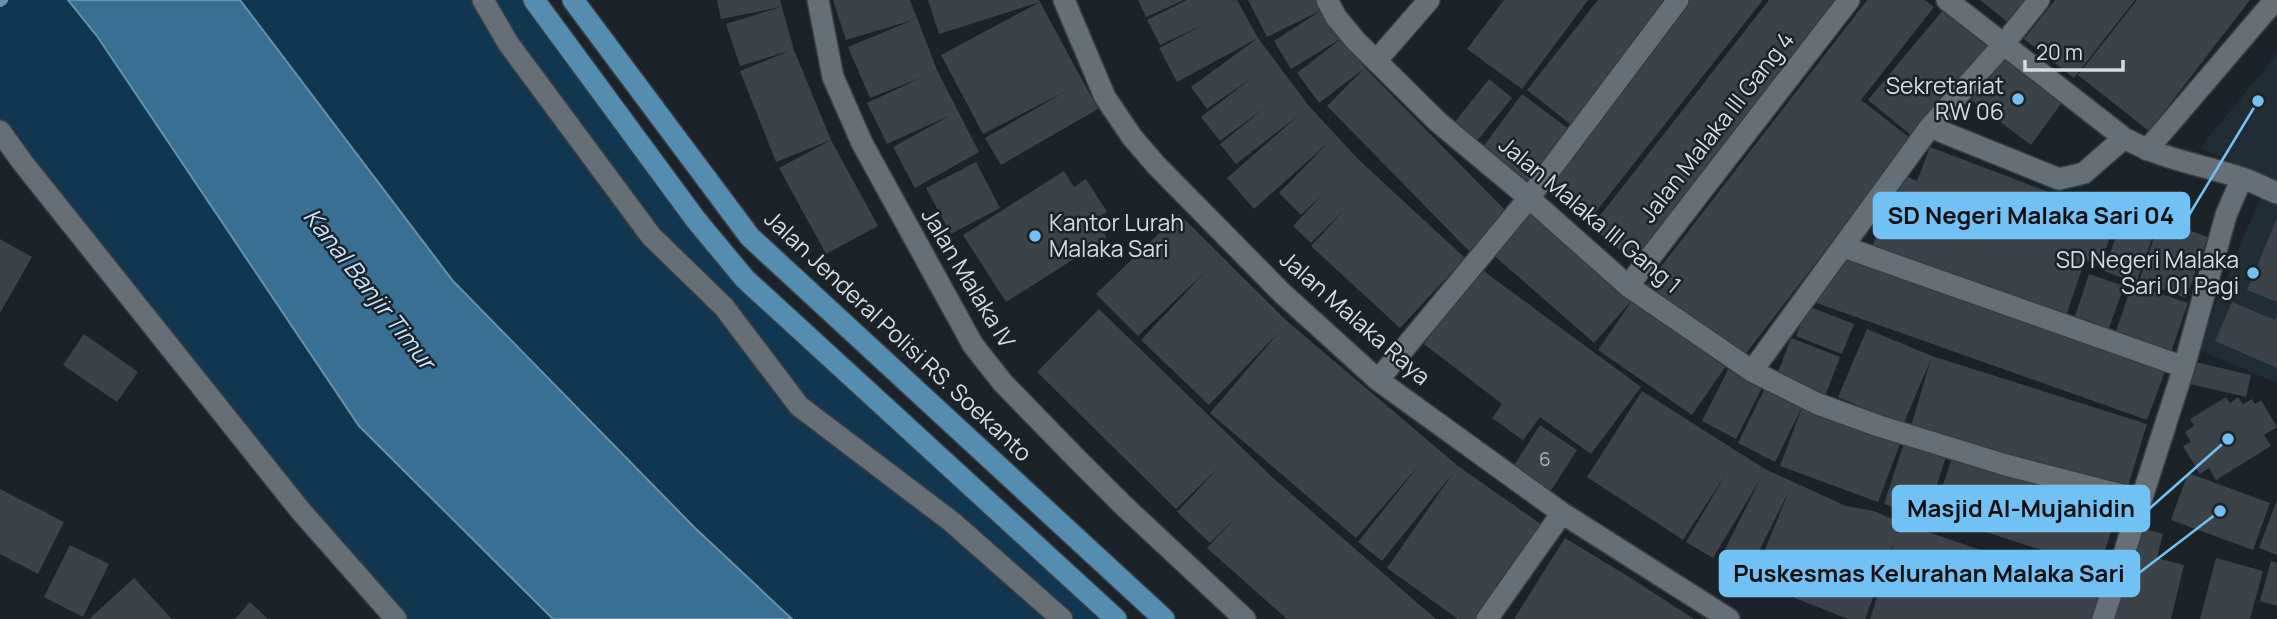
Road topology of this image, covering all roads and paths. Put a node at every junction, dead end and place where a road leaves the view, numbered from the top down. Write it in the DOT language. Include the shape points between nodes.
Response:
graph roads {
  1 [pos="483,0"];
  2 [pos="534,0"];
  3 [pos="573,0"];
  4 [pos="818,0"];
  5 [pos="1064,0"];
  6 [pos="1327,0"];
  7 [pos="1429,0"];
  8 [pos="1678,0"];
  9 [pos="1849,0"];
  10 [pos="1947,0"];
  11 [pos="2039,0"];
  12 [pos="2274,0"];
  13 [pos="2003,45"];
  14 [pos="1376,61"];
  15 [pos="1930,127"];
  16 [pos="0,131"];
  17 [pos="2124,138"];
  18 [pos="2147,150"];
  19 [pos="2242,178"];
  20 [pos="2277,193"];
  21 [pos="1529,198"];
  22 [pos="1844,247"];
  23 [pos="1628,286"];
  24 [pos="2183,367"];
  25 [pos="1752,372"];
  26 [pos="1378,380"];
  27 [pos="2141,500"];
  28 [pos="1562,513"];
  29 [pos="396,619"];
  30 [pos="1062,619"];
  31 [pos="1116,619"];
  32 [pos="1164,619"];
  33 [pos="1245,619"];
  34 [pos="1487,619"];
  35 [pos="1729,619"];
  36 [pos="2103,619"];
  1 -- 30 [label="street" via="508,43 651,236 724,307 799,406 952,523"];
  2 -- 31 [label="main road" via="745,279"];
  3 -- 32 [label="main road, Jalan Jenderal Polisi RS. Soekanto" via="750,237"];
  4 -- 33 [label="street, Jalan Malaka IV" via="833,77 862,143 973,345 1003,383 1096,478"];
  5 -- 26 [label="street, Jalan Malaka Raya" via="1105,97 1132,137 1282,293"];
  6 -- 14 [label="street, Jalan Malaka III Gang 1" via="1336,17"];
  7 -- 14 [label="street"];
  8 -- 21 [label="street"];
  9 -- 23 [label="street, Jalan Malaka III Gang 4"];
  10 -- 13 [label="street"];
  11 -- 13 [label="street"];
  12 -- 18 [label="street"];
  13 -- 15 [label="street"];
  13 -- 17 [label="street"];
  14 -- 21 [label="street, Jalan Malaka III Gang 1" via="1438,122"];
  15 -- 17 [label="street" via="2059,179 2084,173"];
  15 -- 22 [label="street"];
  16 -- 29 [label="street" via="300,510"];
  17 -- 18 [label="street"];
  18 -- 19 [label="street"];
  19 -- 20 [label="street"];
  19 -- 24 [label="street" via="2226,215"];
  21 -- 23 [label="street, Jalan Malaka III Gang 1"];
  21 -- 26 [label="street"];
  22 -- 24 [label="street"];
  22 -- 25 [label="street"];
  23 -- 25 [label="street, Jalan Malaka III Gang 1"];
  24 -- 27 [label="street"];
  25 -- 27 [label="street, Jalan Malaka III Gang 1" via="1818,404 1879,426"];
  26 -- 28 [label="street, Jalan Malaka Raya"];
  27 -- 36 [label="street"];
  28 -- 34 [label="street"];
  28 -- 35 [label="street, Jalan Malaka Raya"];
}
